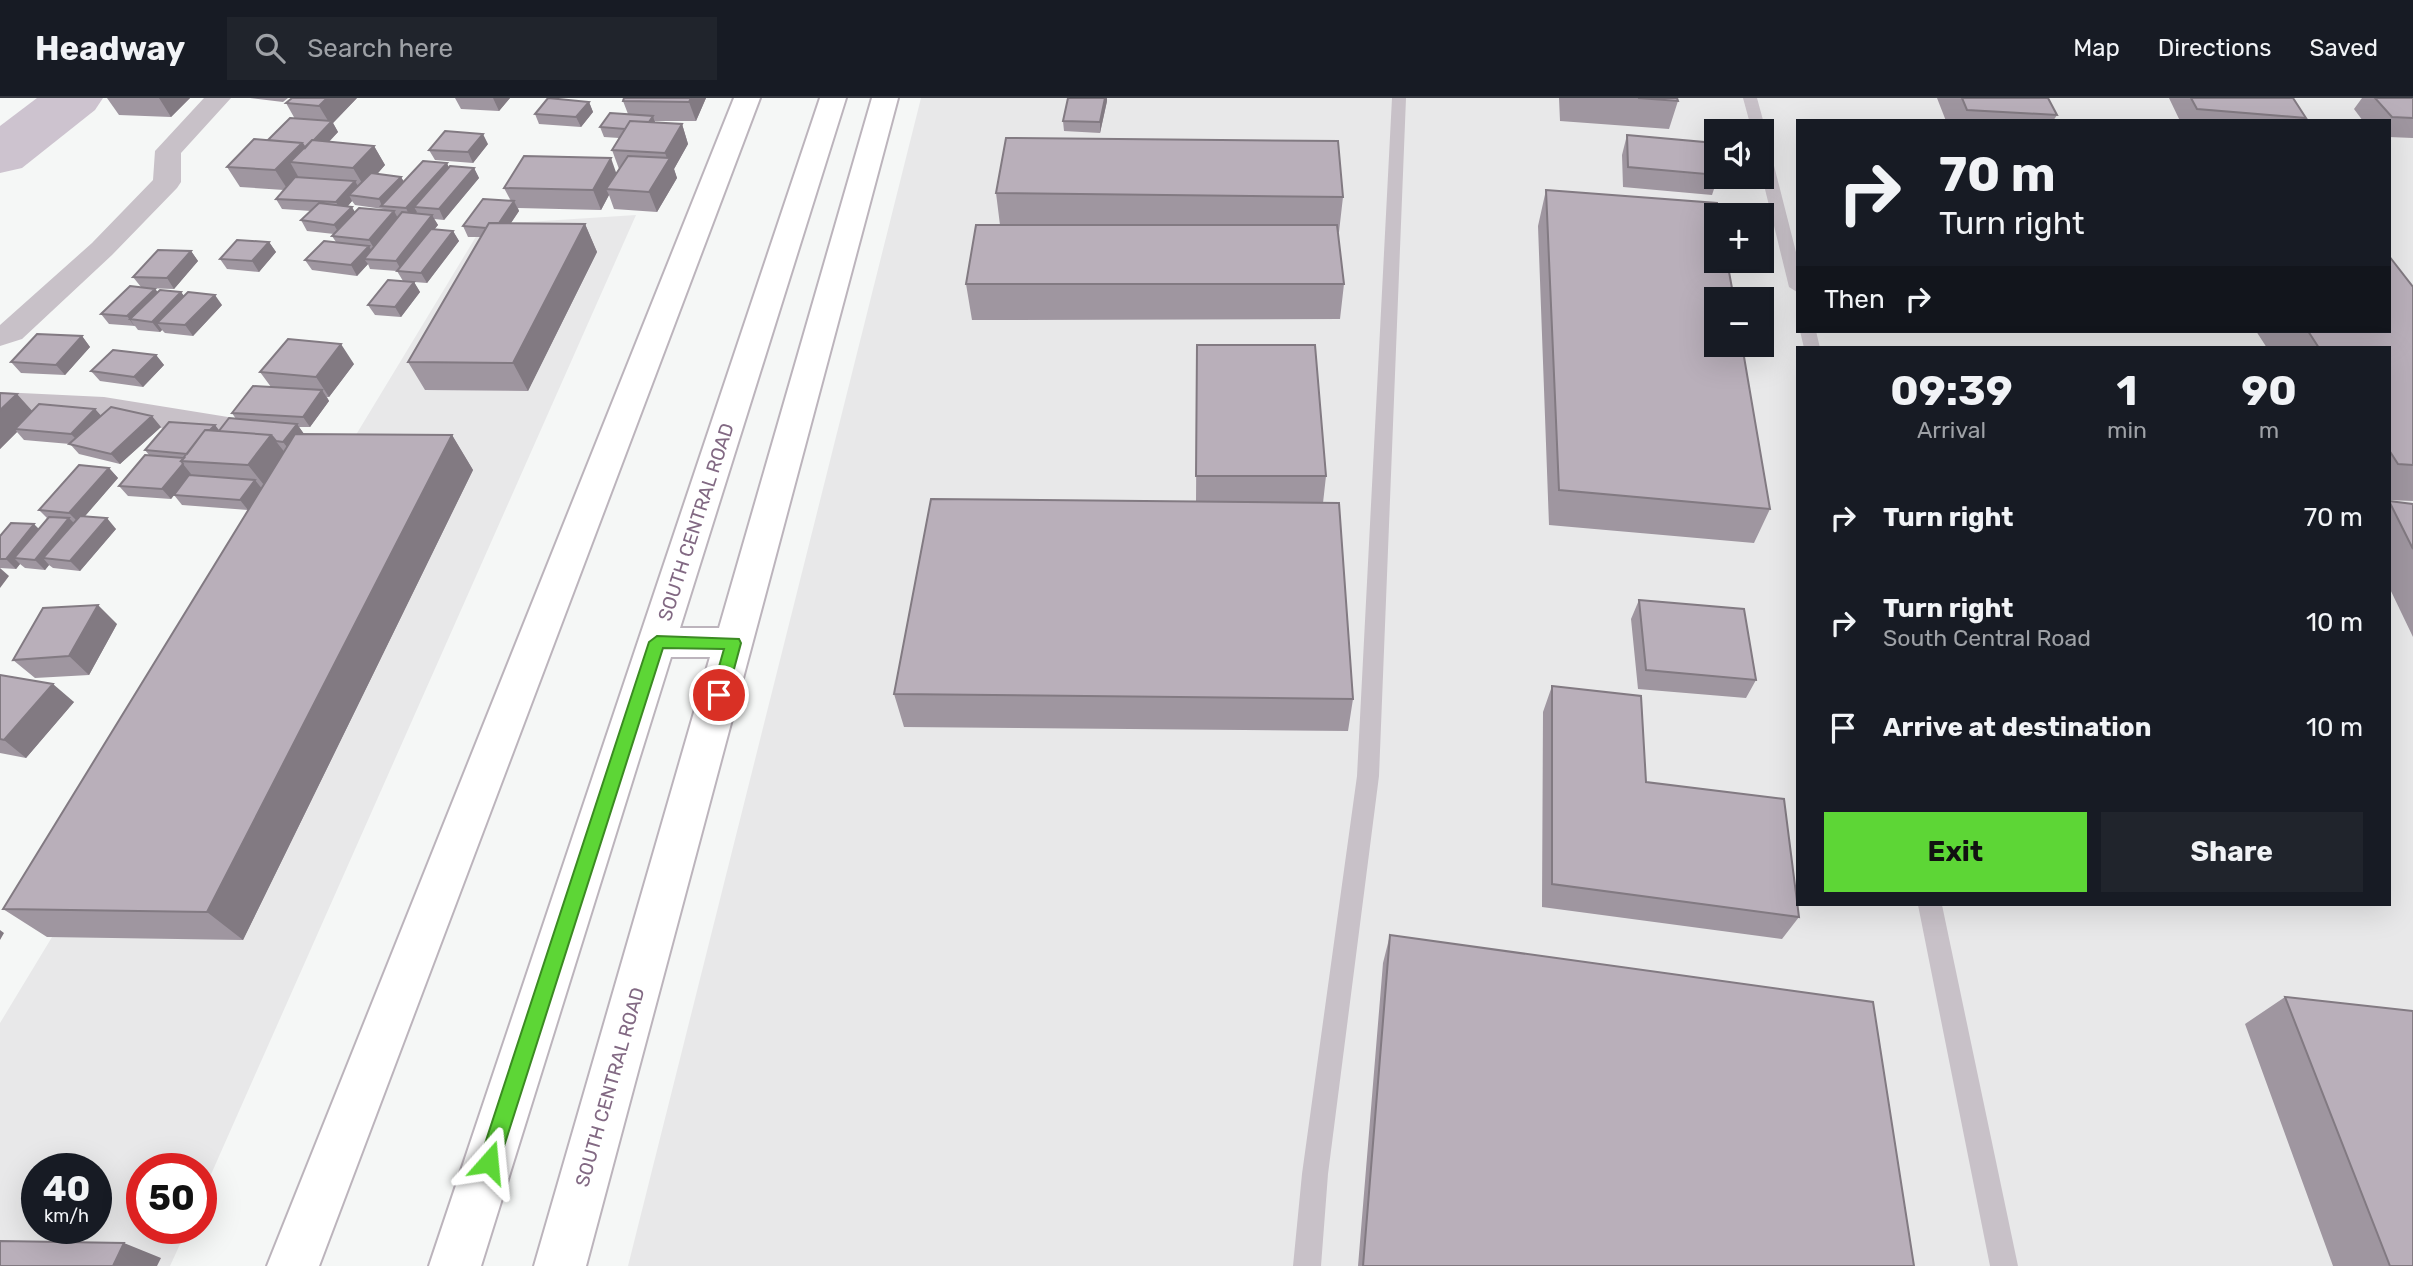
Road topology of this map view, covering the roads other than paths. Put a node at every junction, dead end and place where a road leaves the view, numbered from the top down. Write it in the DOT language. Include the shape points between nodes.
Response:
graph roads {
  1 [pos="218,98"];
  2 [pos="747,98"];
  3 [pos="833,98"];
  4 [pos="885,98"];
  5 [pos="1399,98"];
  6 [pos="1751,98"];
  7 [pos="1756,119"];
  8 [pos="1773,189"];
  9 [pos="1796,283"];
  10 [pos="0,337"];
  11 [pos="0,402"];
  12 [pos="228,428"];
  13 [pos="657,642"];
  14 [pos="733,643"];
  15 [pos="1930,906"];
  16 [pos="293,1266"];
  17 [pos="455,1266"];
  18 [pos="560,1266"];
  19 [pos="1307,1266"];
  20 [pos="2004,1266"];
  1 -- 10 [label="street" via="168,151 167,182 102,249"];
  2 -- 16 [label="main road"];
  3 -- 13 [label="main road, SOUTH CENTRAL ROAD"];
  4 -- 14 [label="main road, SOUTH CENTRAL ROAD"];
  5 -- 19 [label="lane" via="1368,776"];
  6 -- 7 [label="lane"];
  8 -- 9 [label="lane"];
  11 -- 12 [label="street" via="104,408"];
  13 -- 14 [label="main road"];
  13 -- 17 [label="main road, SOUTH CENTRAL ROAD"];
  14 -- 18 [label="main road, SOUTH CENTRAL ROAD"];
  15 -- 20 [label="lane"];
}
